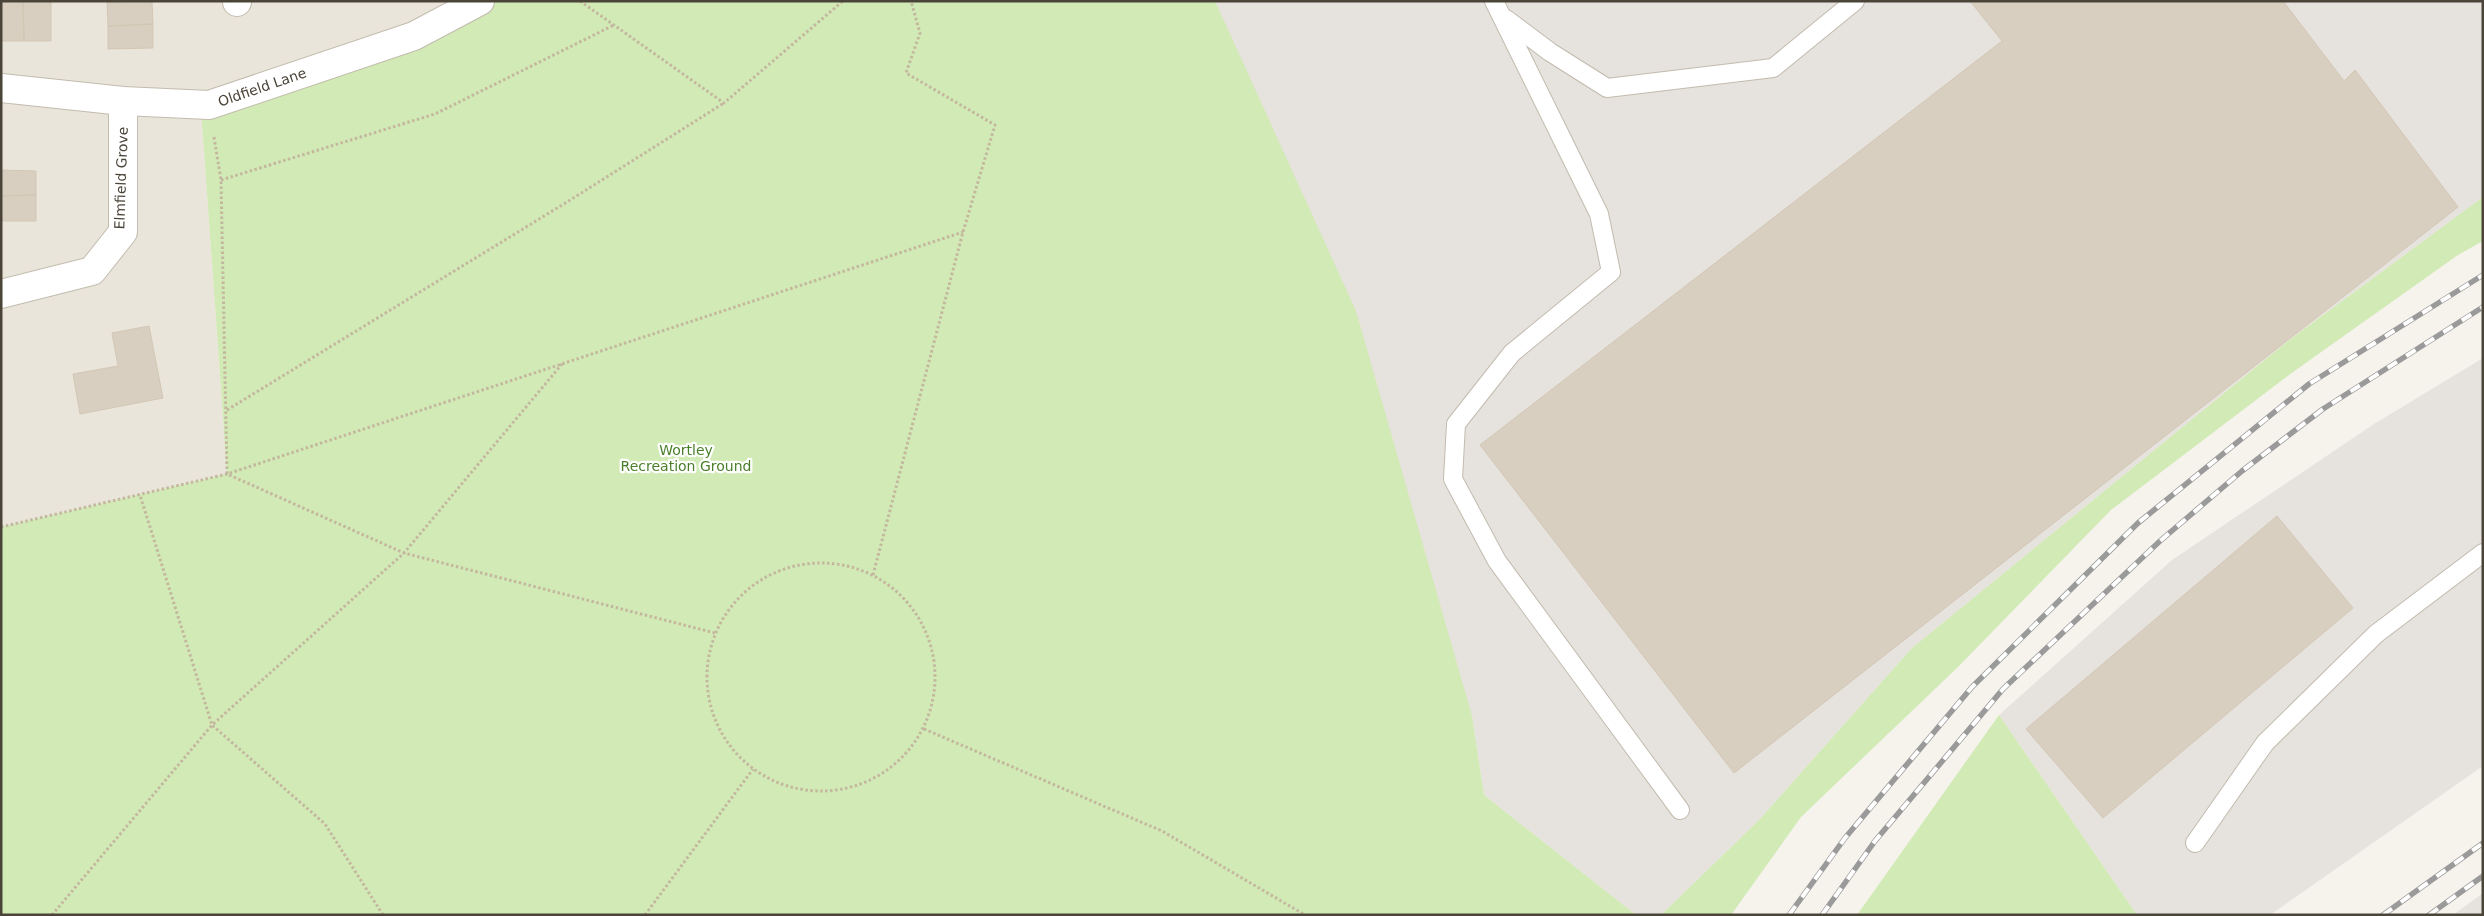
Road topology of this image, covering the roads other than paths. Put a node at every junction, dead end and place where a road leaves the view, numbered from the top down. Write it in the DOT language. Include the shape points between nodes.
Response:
graph roads {
  1 [pos="480,1"];
  2 [pos="1494,1"];
  3 [pos="1855,1"];
  4 [pos="1503,17"];
  5 [pos="1,88"];
  6 [pos="123,101"];
  7 [pos="1,294"];
  8 [pos="2483,553"];
  9 [pos="1680,810"];
  10 [pos="2195,843"];
  1 -- 6 [label="street, Oldfield Lane" via="414,36 209,105"];
  2 -- 4 [label="lane"];
  3 -- 4 [label="lane" via="1772,68 1608,88 1550,52"];
  4 -- 9 [label="lane" via="1599,214 1611,272 1512,353 1456,424 1452,478 1497,561"];
  5 -- 6 [label="street, Oldfield Lane"];
  6 -- 7 [label="street, Elmfield Grove" via="123,232 92,271"];
  8 -- 10 [label="lane" via="2376,634 2265,744"];
}
